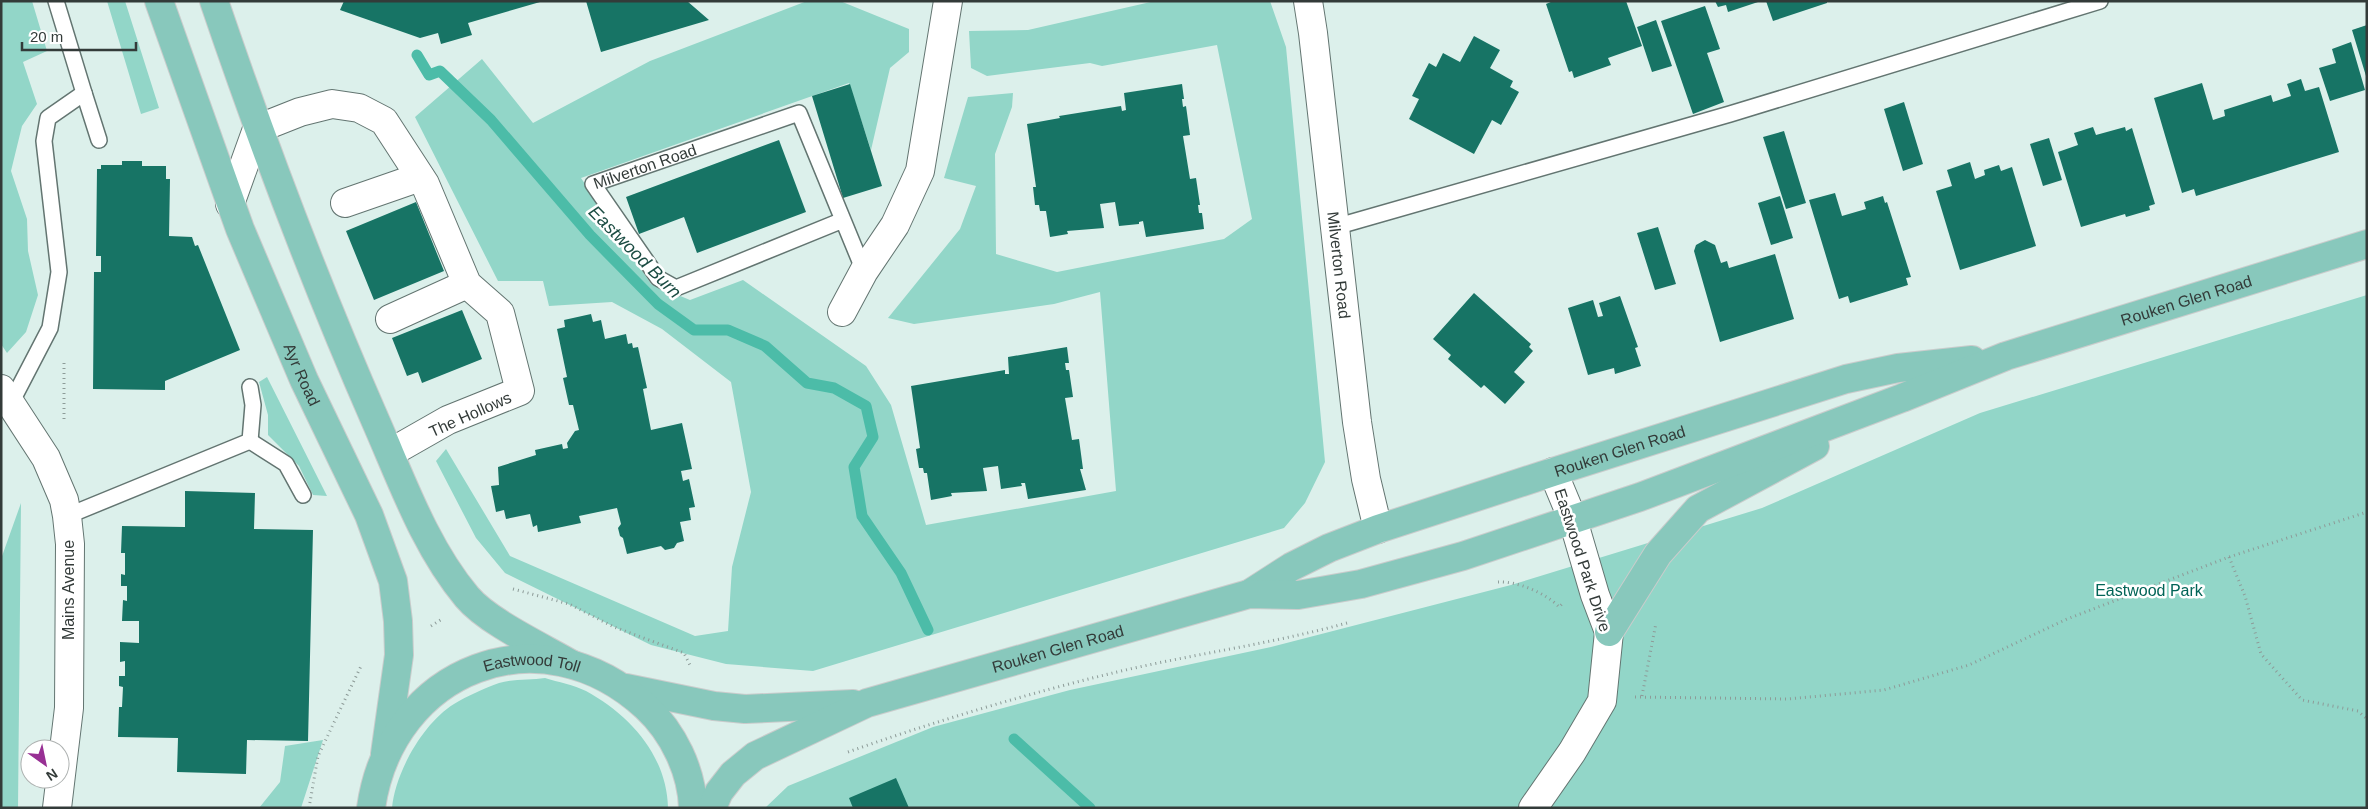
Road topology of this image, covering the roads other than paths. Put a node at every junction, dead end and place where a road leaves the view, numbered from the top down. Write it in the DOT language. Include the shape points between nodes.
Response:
graph roads {
  1 [pos="56,1"];
  2 [pos="158,1"];
  3 [pos="214,1"];
  4 [pos="948,1"];
  5 [pos="1308,1"];
  6 [pos="2100,1"];
  7 [pos="84,94"];
  8 [pos="257,129"];
  9 [pos="100,140"];
  10 [pos="420,177"];
  11 [pos="345,203"];
  12 [pos="230,204"];
  13 [pos="843,220"];
  14 [pos="1335,227"];
  15 [pos="2367,244"];
  16 [pos="864,271"];
  17 [pos="467,284"];
  18 [pos="842,312"];
  19 [pos="390,319"];
  20 [pos="2006,356"];
  21 [pos="250,386"];
  22 [pos="6,396"];
  23 [pos="1902,398"];
  24 [pos="250,441"];
  25 [pos="390,453"];
  26 [pos="1553,472"];
  27 [pos="303,495"];
  28 [pos="67,516"];
  29 [pos="1573,520"];
  30 [pos="1378,529"];
  31 [pos="1249,594"];
  32 [pos="1609,632"];
  33 [pos="571,664"];
  34 [pos="626,688"];
  35 [pos="867,703"];
  36 [pos="385,754"];
  37 [pos="57,808"];
  38 [pos="371,808"];
  39 [pos="693,808"];
  40 [pos="712,808"];
  41 [pos="1533,808"];
  1 -- 7 [label="lane"];
  2 -- 12 [label="main road, Ayr Road"];
  3 -- 8 [label="main road"];
  4 -- 16 [label="street" via="920,171 895,225"];
  5 -- 14 [label="street, Milverton Road"];
  6 -- 14 [label="lane" via="1730,114"];
  7 -- 9 [label="lane"];
  7 -- 22 [label="lane" via="48,118 44,142 59,272 50,328"];
  8 -- 10 [label="street, The Hollows" via="300,112 332,104 359,108 384,121"];
  8 -- 12 [label="street"];
  8 -- 25 [label="main road" via="305,256"];
  10 -- 11 [label="street"];
  10 -- 17 [label="street, The Hollows"];
  12 -- 36 [label="main road, Ayr Road" via="304,380 369,515 393,581 399,655"];
  13 -- 13 [label="lane, Milverton Road" via="676,288 658,278 593,184 799,113"];
  13 -- 16 [label="lane, Milverton Road"];
  14 -- 30 [label="street, Milverton Road" via="1357,422"];
  15 -- 20 [label="main road, Rouken Glen Road"];
  16 -- 18 [label="street"];
  17 -- 19 [label="street"];
  17 -- 25 [label="street, The Hollows" via="500,313 520,391 448,420"];
  20 -- 23 [label="main road, Rouken Glen Road"];
  20 -- 26 [label="main road, Rouken Glen Road" via="1898,368 1846,379"];
  21 -- 24 [label="lane" via="253,405"];
  22 -- 28 [label="street, Mains Avenue" via="56,478"];
  23 -- 29 [label="main road, Rouken Glen Road"];
  23 -- 32 [label="main road" via="1698,509 1658,554"];
  24 -- 27 [label="lane" via="286,464"];
  24 -- 28 [label="lane"];
  25 -- 33 [label="main road" via="441,560 468,598 490,616"];
  26 -- 29 [label="street, Eastwood Park Drive"];
  26 -- 30 [label="main road, Rouken Glen Road"];
  28 -- 37 [label="street, Mains Avenue" via="70,544 69,708"];
  29 -- 31 [label="main road, Rouken Glen Road" via="1463,556 1361,584 1298,595"];
  29 -- 32 [label="street, Eastwood Park Drive"];
  30 -- 31 [label="main road, Rouken Glen Road" via="1329,548"];
  31 -- 35 [label="main road, Rouken Glen Road"];
  32 -- 41 [label="street, Eastwood Park Drive" via="1602,701"];
  33 -- 34 [label="main road, Eastwood Toll" via="608,677"];
  33 -- 36 [label="main road, Eastwood Toll" via="549,660 504,661 451,681 411,713"];
  34 -- 35 [label="main road, Rouken Glen Road" via="745,709"];
  34 -- 39 [label="main road, Eastwood Toll" via="657,717 670,735 683,762"];
  35 -- 40 [label="main road, Rouken Glen Road" via="755,756 733,774"];
  36 -- 38 [label="main road, Eastwood Toll" via="374,784"];
}
